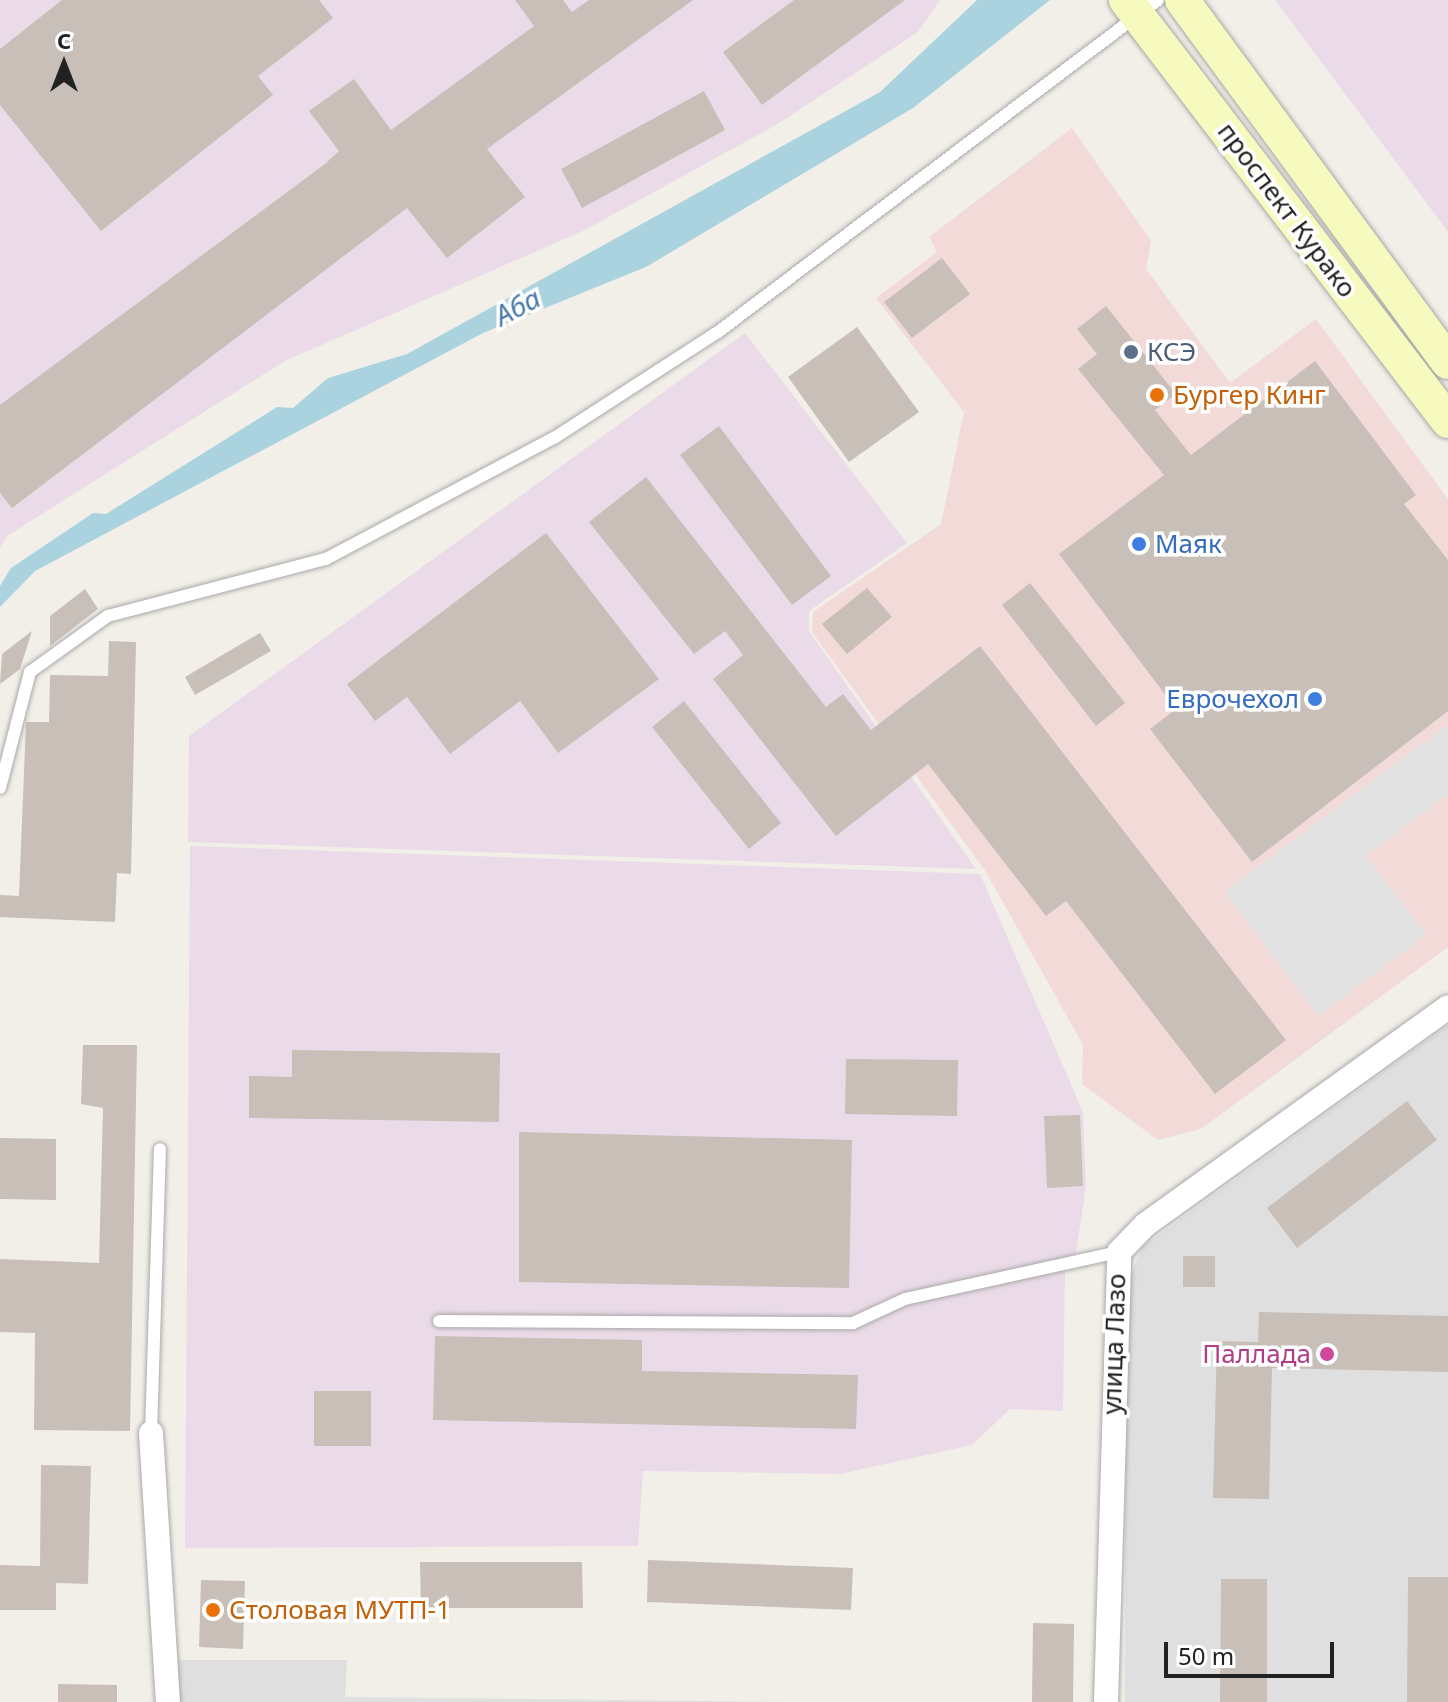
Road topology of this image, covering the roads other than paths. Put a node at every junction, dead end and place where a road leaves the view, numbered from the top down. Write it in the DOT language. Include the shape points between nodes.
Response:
graph roads {
  1 [pos="1182,0"];
  2 [pos="1140,5"];
  3 [pos="1448,362"];
  4 [pos="1448,421"];
  5 [pos="0,788"];
  6 [pos="1448,1007"];
  7 [pos="160,1149"];
  8 [pos="1119,1252"];
  9 [pos="439,1321"];
  10 [pos="151,1433"];
  11 [pos="168,1702"];
  12 [pos="1106,1702"];
  1 -- 3 [label="main road, проспект Курако"];
  2 -- 4 [label="main road, проспект Курако"];
  2 -- 5 [label="lane" via="718,332 554,438 326,559 108,616 30,672"];
  6 -- 8 [label="street, улица Лазо" via="1145,1225"];
  7 -- 10 [label="lane"];
  8 -- 9 [label="lane" via="905,1299 853,1323"];
  8 -- 12 [label="street, улица Лазо"];
  10 -- 11 [label="street"];
}
